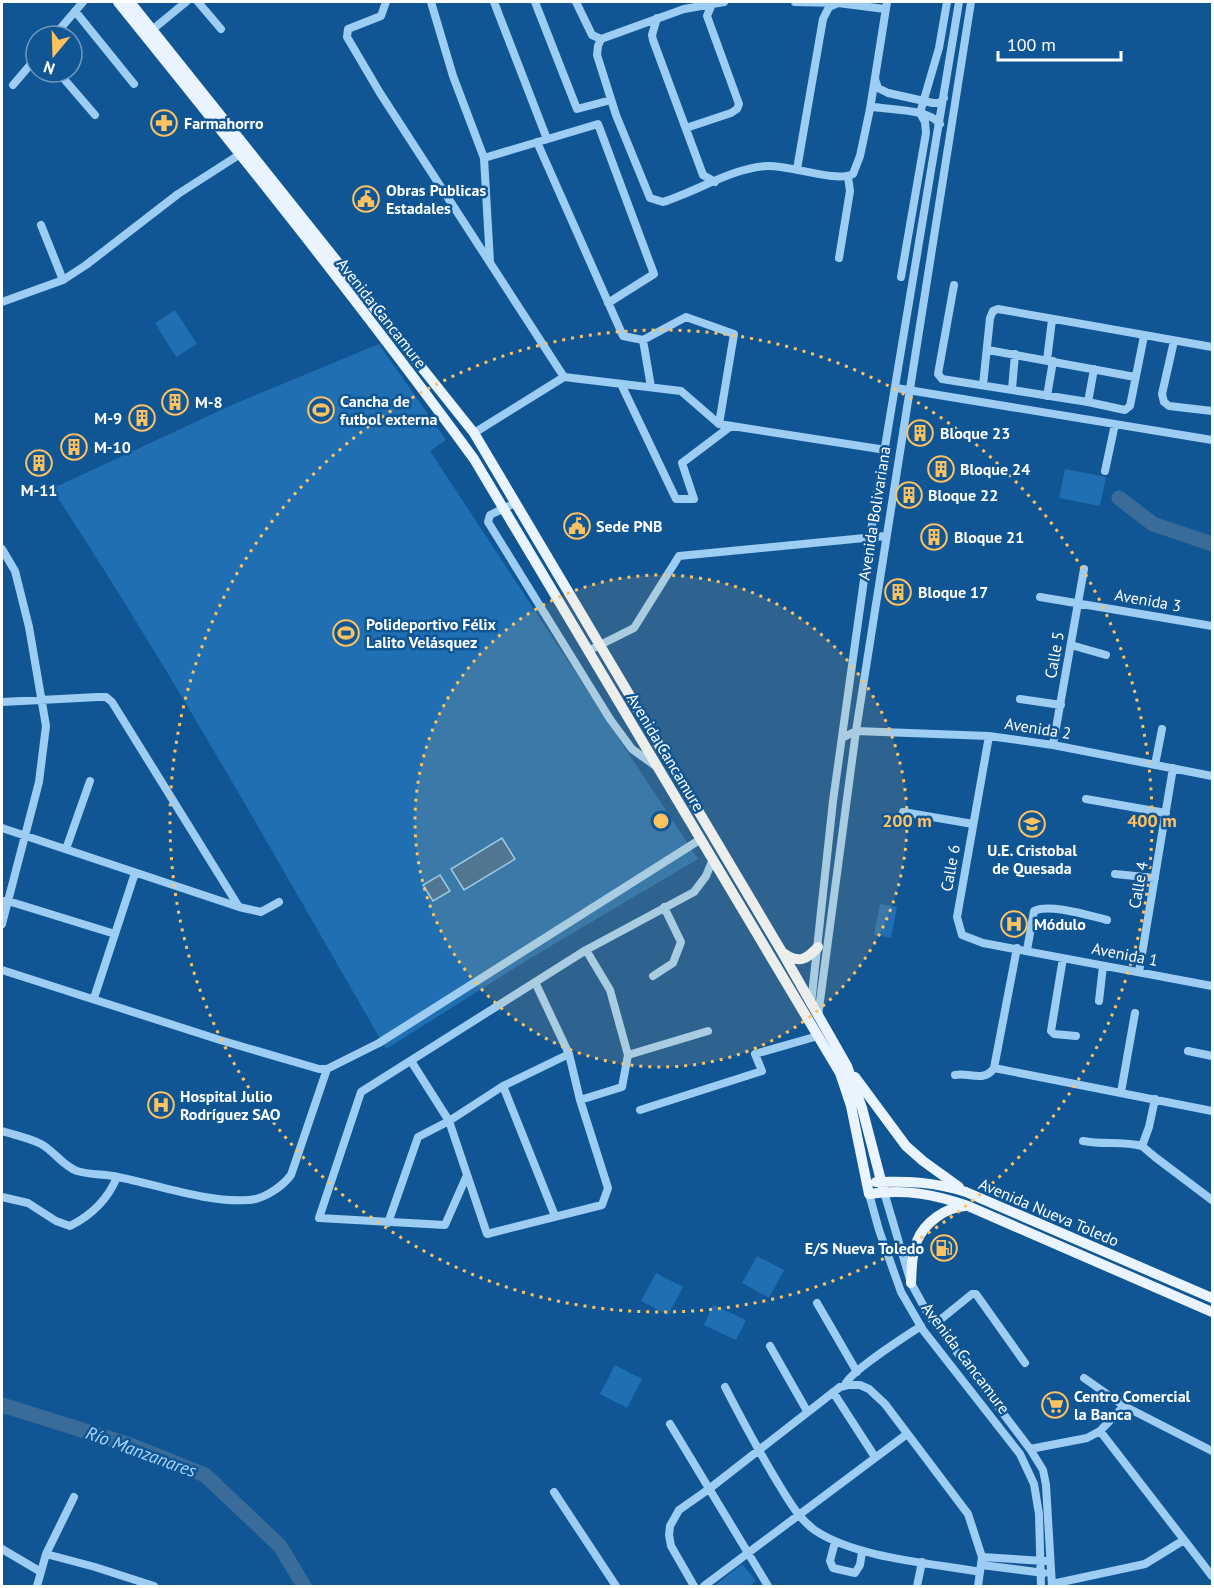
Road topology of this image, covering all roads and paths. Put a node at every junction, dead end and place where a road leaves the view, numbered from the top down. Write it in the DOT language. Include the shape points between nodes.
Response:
graph roads {
  1 [pos="83,2"];
  2 [pos="118,2"];
  3 [pos="130,2"];
  4 [pos="186,2"];
  5 [pos="198,2"];
  6 [pos="387,2"];
  7 [pos="431,2"];
  8 [pos="494,2"];
  9 [pos="576,2"];
  10 [pos="724,2"];
  11 [pos="795,2"];
  12 [pos="947,2"];
  13 [pos="960,2"];
  14 [pos="971,2"];
  15 [pos="536,3"];
  16 [pos="838,3"];
  17 [pos="712,4"];
  18 [pos="886,5"];
  19 [pos="75,11"];
  20 [pos="657,18"];
  21 [pos="64,24"];
  22 [pos="637,26"];
  23 [pos="221,29"];
  24 [pos="153,30"];
  25 [pos="652,35"];
  26 [pos="601,39"];
  27 [pos="24,73"];
  28 [pos="875,78"];
  29 [pos="68,84"];
  30 [pos="134,84"];
  31 [pos="13,86"];
  32 [pos="944,98"];
  33 [pos="611,100"];
  34 [pos="925,101"];
  35 [pos="870,109"];
  36 [pos="920,113"];
  37 [pos="95,115"];
  38 [pos="940,124"];
  39 [pos="686,128"];
  40 [pos="547,139"];
  41 [pos="537,142"];
  42 [pos="244,152"];
  43 [pos="484,158"];
  44 [pos="797,169"];
  45 [pos="703,175"];
  46 [pos="848,177"];
  47 [pos="715,182"];
  48 [pos="699,188"];
  49 [pos="41,225"];
  50 [pos="839,258"];
  51 [pos="490,263"];
  52 [pos="902,277"];
  53 [pos="63,280"];
  54 [pos="954,285"];
  55 [pos="2,302"];
  56 [pos="608,303"];
  57 [pos="1052,320"];
  58 [pos="1144,336"];
  59 [pos="643,340"];
  60 [pos="1174,341"];
  61 [pos="1212,347"];
  62 [pos="988,350"];
  63 [pos="1015,354"];
  64 [pos="1050,360"];
  65 [pos="1094,369"];
  66 [pos="564,377"];
  67 [pos="1135,377"];
  68 [pos="621,384"];
  69 [pos="983,385"];
  70 [pos="437,386"];
  71 [pos="651,387"];
  72 [pos="896,388"];
  73 [pos="1012,389"];
  74 [pos="909,390"];
  75 [pos="426,394"];
  76 [pos="1047,396"];
  77 [pos="1088,402"];
  78 [pos="1212,411"];
  79 [pos="719,424"];
  80 [pos="1115,424"];
  81 [pos="730,426"];
  82 [pos="474,433"];
  83 [pos="1212,440"];
  84 [pos="886,450"];
  85 [pos="1105,471"];
  86 [pos="515,503"];
  87 [pos="503,509"];
  88 [pos="885,536"];
  89 [pos="870,537"];
  90 [pos="2,549"];
  91 [pos="1084,569"];
  92 [pos="1040,597"];
  93 [pos="1079,603"];
  94 [pos="1212,626"];
  95 [pos="600,645"];
  96 [pos="1071,645"];
  97 [pos="588,651"];
  98 [pos="1106,655"];
  99 [pos="1020,699"];
  100 [pos="41,700"];
  101 [pos="2,702"];
  102 [pos="1061,705"];
  103 [pos="844,720"];
  104 [pos="1162,729"];
  105 [pos="856,731"];
  106 [pos="989,736"];
  107 [pos="842,738"];
  108 [pos="1053,745"];
  109 [pos="1155,765"];
  110 [pos="657,767"];
  111 [pos="1173,768"];
  112 [pos="1212,776"];
  113 [pos="90,781"];
  114 [pos="684,786"];
  115 [pos="672,792"];
  116 [pos="1086,799"];
  117 [pos="903,812"];
  118 [pos="1166,813"];
  119 [pos="973,824"];
  120 [pos="2,828"];
  121 [pos="24,835"];
  122 [pos="701,839"];
  123 [pos="66,849"];
  124 [pos="713,859"];
  125 [pos="135,873"];
  126 [pos="1115,874"];
  127 [pos="1155,878"];
  128 [pos="5,901"];
  129 [pos="279,902"];
  130 [pos="239,907"];
  131 [pos="664,907"];
  132 [pos="1107,920"];
  133 [pos="2,924"];
  134 [pos="115,934"];
  135 [pos="962,935"];
  136 [pos="818,947"];
  137 [pos="1017,948"];
  138 [pos="586,950"];
  139 [pos="1026,950"];
  140 [pos="782,952"];
  141 [pos="1064,957"];
  142 [pos="1103,966"];
  143 [pos="2,970"];
  144 [pos="1139,972"];
  145 [pos="653,976"];
  146 [pos="535,982"];
  147 [pos="1212,986"];
  148 [pos="94,998"];
  149 [pos="1099,1001"];
  150 [pos="811,1002"];
  151 [pos="1135,1013"];
  152 [pos="814,1017"];
  153 [pos="708,1031"];
  154 [pos="817,1033"];
  155 [pos="1076,1036"];
  156 [pos="1188,1051"];
  157 [pos="569,1054"];
  158 [pos="628,1055"];
  159 [pos="1212,1056"];
  160 [pos="411,1061"];
  161 [pos="847,1066"];
  162 [pos="994,1068"];
  163 [pos="327,1069"];
  164 [pos="954,1075"];
  165 [pos="503,1086"];
  166 [pos="1121,1092"];
  167 [pos="1155,1099"];
  168 [pos="580,1100"];
  169 [pos="640,1110"];
  170 [pos="1212,1111"];
  171 [pos="449,1121"];
  172 [pos="2,1131"];
  173 [pos="1083,1141"];
  174 [pos="1142,1146"];
  175 [pos="467,1175"];
  176 [pos="117,1177"];
  177 [pos="867,1182"];
  178 [pos="882,1187"];
  179 [pos="966,1192"];
  180 [pos="869,1194"];
  181 [pos="2,1197"];
  182 [pos="1212,1200"];
  183 [pos="968,1206"];
  184 [pos="555,1216"];
  185 [pos="388,1223"];
  186 [pos="911,1283"];
  187 [pos="1212,1298"];
  188 [pos="817,1303"];
  189 [pos="1212,1312"];
  190 [pos="934,1324"];
  191 [pos="921,1326"];
  192 [pos="770,1346"];
  193 [pos="1025,1363"];
  194 [pos="856,1372"];
  195 [pos="1084,1378"];
  196 [pos="845,1385"];
  197 [pos="725,1387"];
  198 [pos="833,1392"];
  199 [pos="1124,1406"];
  200 [pos="807,1411"];
  201 [pos="670,1424"];
  202 [pos="1100,1431"];
  203 [pos="907,1434"];
  204 [pos="1030,1449"];
  205 [pos="758,1451"];
  206 [pos="1212,1451"];
  207 [pos="875,1458"];
  208 [pos="709,1489"];
  209 [pos="554,1492"];
  210 [pos="74,1497"];
  211 [pos="799,1516"];
  212 [pos="1184,1540"];
  213 [pos="835,1542"];
  214 [pos="2,1549"];
  215 [pos="862,1552"];
  216 [pos="748,1553"];
  217 [pos="46,1554"];
  218 [pos="1020,1559"];
  219 [pos="1040,1561"];
  220 [pos="1051,1561"];
  221 [pos="922,1562"];
  222 [pos="982,1565"];
  223 [pos="1019,1570"];
  224 [pos="41,1572"];
  225 [pos="1052,1573"];
  226 [pos="1040,1574"];
  227 [pos="1212,1576"];
  228 [pos="1052,1585"];
  229 [pos="37,1587"];
  230 [pos="154,1587"];
  231 [pos="616,1587"];
  232 [pos="694,1587"];
  233 [pos="704,1587"];
  234 [pos="768,1587"];
  235 [pos="917,1587"];
  236 [pos="978,1587"];
  237 [pos="1041,1587"];
  1 -- 19 [label="street"];
  2 -- 42 [label="main road, Avenida Cancamure"];
  3 -- 24 [label="main road, Avenida Cancamure"];
  4 -- 24 [label="street"];
  5 -- 23 [label="street"];
  6 -- 51 [label="street" via="381,16 348,28 347,37"];
  7 -- 43 [label="street"];
  8 -- 40 [label="street"];
  9 -- 26 [label="street" via="592,35"];
  10 -- 17 [label="street"];
  11 -- 16 [label="street"];
  12 -- 34 [label="street"];
  13 -- 32 [label="street, Avenida Bolivariana"];
  14 -- 74 [label="street, Avenida Bolivariana"];
  15 -- 33 [label="street" via="577,109"];
  16 -- 18 [label="street"];
  16 -- 44 [label="street" via="829,7 823,19"];
  17 -- 20 [label="street"];
  17 -- 39 [label="street" via="707,16 739,104 731,113"];
  18 -- 28 [label="street"];
  19 -- 21 [label="street"];
  19 -- 30 [label="street"];
  20 -- 22 [label="street"];
  20 -- 25 [label="street"];
  22 -- 25 [label="street"];
  22 -- 26 [label="street"];
  24 -- 42 [label="main road, Avenida Cancamure"];
  25 -- 39 [label="street"];
  26 -- 33 [label="street" via="597,55"];
  27 -- 31 [label="street"];
  28 -- 34 [label="street" via="882,91"];
  28 -- 35 [label="street"];
  29 -- 37 [label="street"];
  32 -- 34 [label="street" via="939,103"];
  32 -- 38 [label="street, Avenida Bolivariana"];
  33 -- 48 [label="street" via="650,198 663,202"];
  34 -- 36 [label="street"];
  35 -- 36 [label="street" via="874,106"];
  35 -- 46 [label="street" via="856,170"];
  36 -- 38 [label="street"];
  36 -- 52 [label="street" via="926,133"];
  38 -- 72 [label="street, Avenida Bolivariana"];
  39 -- 45 [label="street"];
  40 -- 41 [label="street"];
  40 -- 56 [label="street" via="598,124 654,274"];
  41 -- 43 [label="street"];
  41 -- 56 [label="street"];
  42 -- 53 [label="street" via="178,194"];
  42 -- 70 [label="main road, Avenida Cancamure"];
  42 -- 75 [label="main road, Avenida Cancamure"];
  43 -- 51 [label="street"];
  44 -- 46 [label="street"];
  44 -- 47 [label="street" via="766,166"];
  45 -- 47 [label="street"];
  45 -- 48 [label="street"];
  46 -- 50 [label="street" via="850,191"];
  47 -- 48 [label="street"];
  49 -- 53 [label="street"];
  51 -- 66 [label="street"];
  53 -- 55 [label="street"];
  54 -- 69 [label="street" via="938,374 942,379"];
  56 -- 59 [label="street" via="623,336"];
  57 -- 58 [label="street"];
  57 -- 62 [label="street" via="993,311"];
  57 -- 64 [label="street"];
  58 -- 60 [label="street"];
  58 -- 67 [label="street"];
  59 -- 71 [label="street"];
  59 -- 79 [label="street" via="686,317 735,334"];
  60 -- 61 [label="street"];
  60 -- 78 [label="street" via="1162,394 1164,402 1169,406"];
  62 -- 63 [label="street"];
  62 -- 69 [label="street"];
  63 -- 64 [label="street"];
  63 -- 73 [label="street"];
  64 -- 65 [label="street"];
  64 -- 76 [label="street"];
  65 -- 67 [label="street"];
  65 -- 77 [label="street"];
  66 -- 68 [label="street"];
  66 -- 82 [label="street"];
  67 -- 77 [label="street" via="1128,410"];
  68 -- 71 [label="street"];
  68 -- 81 [label="street" via="676,499 694,499 682,463"];
  69 -- 73 [label="street"];
  70 -- 75 [label="street"];
  70 -- 82 [label="main road, Avenida Cancamure"];
  71 -- 79 [label="street" via="681,391"];
  72 -- 74 [label="street"];
  72 -- 84 [label="street, Avenida Bolivariana"];
  73 -- 76 [label="street"];
  74 -- 80 [label="street"];
  74 -- 88 [label="street, Avenida Bolivariana"];
  75 -- 87 [label="main road, Avenida Cancamure" via="474,459"];
  76 -- 77 [label="street"];
  79 -- 81 [label="street"];
  80 -- 83 [label="street"];
  80 -- 85 [label="street"];
  81 -- 84 [label="street"];
  82 -- 86 [label="main road, Avenida Cancamure"];
  84 -- 89 [label="street, Avenida Bolivariana"];
  86 -- 87 [label="street"];
  86 -- 95 [label="main road, Avenida Cancamure"];
  87 -- 97 [label="main road, Avenida Cancamure"];
  87 -- 110 [label="street" via="490,515 488,522 610,719 632,749"];
  88 -- 89 [label="street"];
  88 -- 105 [label="street, Avenida Bolivariana"];
  89 -- 95 [label="street" via="680,556 634,628"];
  89 -- 103 [label="street, Avenida Bolivariana"];
  90 -- 100 [label="street" via="15,572"];
  91 -- 93 [label="street, Calle 5"];
  92 -- 93 [label="street, Avenida 3"];
  93 -- 94 [label="street, Avenida 3"];
  93 -- 96 [label="street, Calle 5"];
  95 -- 97 [label="street"];
  95 -- 114 [label="main road, Avenida Cancamure"];
  96 -- 98 [label="street"];
  96 -- 102 [label="street, Calle 5"];
  97 -- 110 [label="main road, Avenida Cancamure"];
  99 -- 102 [label="street"];
  100 -- 101 [label="street"];
  100 -- 121 [label="street" via="46,726 42,759"];
  100 -- 130 [label="street" via="106,697 112,702"];
  102 -- 108 [label="street, Calle 5"];
  103 -- 105 [label="street"];
  103 -- 107 [label="street, Avenida Bolivariana"];
  104 -- 109 [label="street"];
  105 -- 106 [label="street, Avenida 2"];
  105 -- 107 [label="street"];
  105 -- 152 [label="street, Avenida Bolivariana"];
  106 -- 108 [label="street, Avenida 2"];
  106 -- 119 [label="street, Calle 6"];
  107 -- 136 [label="street, Avenida Bolivariana"];
  108 -- 109 [label="street, Avenida 2"];
  109 -- 111 [label="street, Avenida 2"];
  110 -- 115 [label="main road, Avenida Cancamure"];
  111 -- 112 [label="street, Avenida 2"];
  111 -- 118 [label="street, Calle 4"];
  113 -- 123 [label="street"];
  114 -- 115 [label="street"];
  114 -- 140 [label="main road, Avenida Cancamure"];
  115 -- 122 [label="main road, Avenida Cancamure"];
  116 -- 118 [label="street"];
  117 -- 119 [label="street"];
  118 -- 127 [label="street, Calle 4"];
  119 -- 135 [label="street, Calle 6" via="957,917"];
  120 -- 121 [label="street"];
  121 -- 123 [label="street"];
  121 -- 128 [label="street"];
  122 -- 124 [label="main road, Avenida Cancamure"];
  122 -- 163 [label="street" via="379,1043"];
  123 -- 125 [label="street"];
  124 -- 131 [label="street" via="694,892"];
  124 -- 152 [label="main road, Avenida Cancamure"];
  125 -- 130 [label="street"];
  125 -- 134 [label="street"];
  126 -- 127 [label="street"];
  127 -- 144 [label="street, Calle 4"];
  128 -- 133 [label="street"];
  128 -- 134 [label="street"];
  129 -- 130 [label="street" via="261,912"];
  131 -- 138 [label="street"];
  131 -- 145 [label="street" via="681,942 673,963"];
  132 -- 139 [label="street" via="1037,909"];
  134 -- 148 [label="street"];
  135 -- 137 [label="street, Avenida 1"];
  136 -- 140 [label="main road" via="802,960"];
  136 -- 150 [label="street, Avenida Bolivariana"];
  137 -- 139 [label="street, Avenida 1"];
  137 -- 162 [label="street"];
  138 -- 146 [label="street"];
  138 -- 158 [label="street" via="610,990"];
  139 -- 141 [label="street, Avenida 1"];
  140 -- 150 [label="main road, Avenida Cancamure"];
  141 -- 142 [label="street, Avenida 1"];
  141 -- 155 [label="street" via="1051,1031"];
  142 -- 144 [label="street, Avenida 1"];
  142 -- 149 [label="street"];
  143 -- 148 [label="street"];
  144 -- 147 [label="street, Avenida 1"];
  146 -- 157 [label="street"];
  146 -- 160 [label="street"];
  148 -- 163 [label="street" via="232,1044"];
  150 -- 152 [label="main road, Avenida Cancamure"];
  151 -- 166 [label="street"];
  152 -- 154 [label="main road, Avenida Cancamure"];
  152 -- 161 [label="main road, Avenida Cancamure"];
  153 -- 158 [label="street"];
  154 -- 169 [label="street" via="755,1054 762,1071"];
  154 -- 177 [label="main road, Avenida Cancamure" via="840,1073"];
  156 -- 159 [label="street"];
  157 -- 165 [label="street"];
  157 -- 168 [label="street"];
  158 -- 168 [label="street" via="622,1087"];
  160 -- 171 [label="street"];
  160 -- 185 [label="street" via="361,1092 319,1218"];
  161 -- 178 [label="main road, Avenida Cancamure"];
  161 -- 179 [label="main road" via="906,1146"];
  162 -- 164 [label="street" via="982,1077"];
  162 -- 166 [label="street"];
  163 -- 176 [label="street" via="291,1175 262,1197 217,1199"];
  165 -- 171 [label="street"];
  165 -- 184 [label="street"];
  166 -- 167 [label="street"];
  167 -- 170 [label="street"];
  167 -- 174 [label="street"];
  168 -- 184 [label="street" via="608,1188 602,1205"];
  171 -- 175 [label="street"];
  171 -- 185 [label="street" via="418,1137"];
  172 -- 176 [label="street" via="41,1144 76,1171"];
  173 -- 174 [label="street"];
  174 -- 182 [label="street"];
  175 -- 184 [label="street" via="487,1234"];
  175 -- 185 [label="street" via="445,1225"];
  176 -- 181 [label="street" via="97,1208 70,1226 28,1203"];
  177 -- 178 [label="main road, Avenida Nueva Toledo"];
  177 -- 180 [label="main road, Avenida Cancamure"];
  178 -- 179 [label="main road, Avenida Nueva Toledo" via="940,1184"];
  178 -- 180 [label="main road, Avenida Nueva Toledo"];
  178 -- 183 [label="main road, Avenida Nueva Toledo" via="940,1196"];
  178 -- 186 [label="street, Avenida Cancamure"];
  179 -- 187 [label="main road, Avenida Nueva Toledo"];
  180 -- 191 [label="street, Avenida Cancamure" via="901,1292"];
  183 -- 186 [label="main road" via="941,1214 923,1231 913,1255"];
  183 -- 189 [label="main road, Avenida Nueva Toledo"];
  186 -- 190 [label="street, Avenida Cancamure"];
  188 -- 194 [label="street"];
  190 -- 193 [label="street" via="976,1294"];
  190 -- 204 [label="street, Avenida Cancamure"];
  191 -- 194 [label="street"];
  191 -- 219 [label="street, Avenida Cancamure" via="1020,1454 1034,1484"];
  192 -- 200 [label="street"];
  194 -- 196 [label="street"];
  195 -- 199 [label="street"];
  196 -- 198 [label="street"];
  196 -- 203 [label="street" via="869,1389"];
  197 -- 205 [label="street"];
  198 -- 200 [label="street"];
  198 -- 207 [label="street"];
  199 -- 202 [label="street"];
  199 -- 206 [label="street"];
  200 -- 205 [label="street"];
  201 -- 208 [label="street"];
  202 -- 204 [label="street" via="1087,1438"];
  202 -- 212 [label="street"];
  203 -- 207 [label="street"];
  203 -- 222 [label="street" via="968,1514"];
  204 -- 220 [label="street, Avenida Cancamure" via="1043,1470 1046,1485"];
  205 -- 208 [label="street"];
  205 -- 211 [label="street"];
  207 -- 211 [label="street"];
  208 -- 216 [label="street"];
  208 -- 232 [label="street" via="679,1510 670,1526 671,1546"];
  209 -- 231 [label="street"];
  210 -- 217 [label="street"];
  211 -- 213 [label="street"];
  211 -- 216 [label="street"];
  212 -- 227 [label="street"];
  212 -- 228 [label="street" via="1145,1564"];
  213 -- 215 [label="street"];
  213 -- 215 [label="street" via="830,1561 833,1568 855,1573"];
  214 -- 224 [label="street"];
  215 -- 221 [label="street"];
  216 -- 233 [label="street"];
  216 -- 234 [label="street"];
  217 -- 224 [label="street"];
  217 -- 230 [label="street"];
  218 -- 219 [label="street"];
  218 -- 222 [label="street"];
  218 -- 223 [label="street"];
  219 -- 220 [label="street"];
  219 -- 226 [label="street, Avenida Cancamure"];
  220 -- 225 [label="street, Avenida Cancamure"];
  221 -- 222 [label="street"];
  221 -- 235 [label="street"];
  222 -- 223 [label="street"];
  222 -- 236 [label="street"];
  223 -- 226 [label="street"];
  224 -- 229 [label="street"];
  225 -- 226 [label="street"];
  225 -- 228 [label="street, Avenida Cancamure"];
  226 -- 237 [label="street, Avenida Cancamure"];
}
